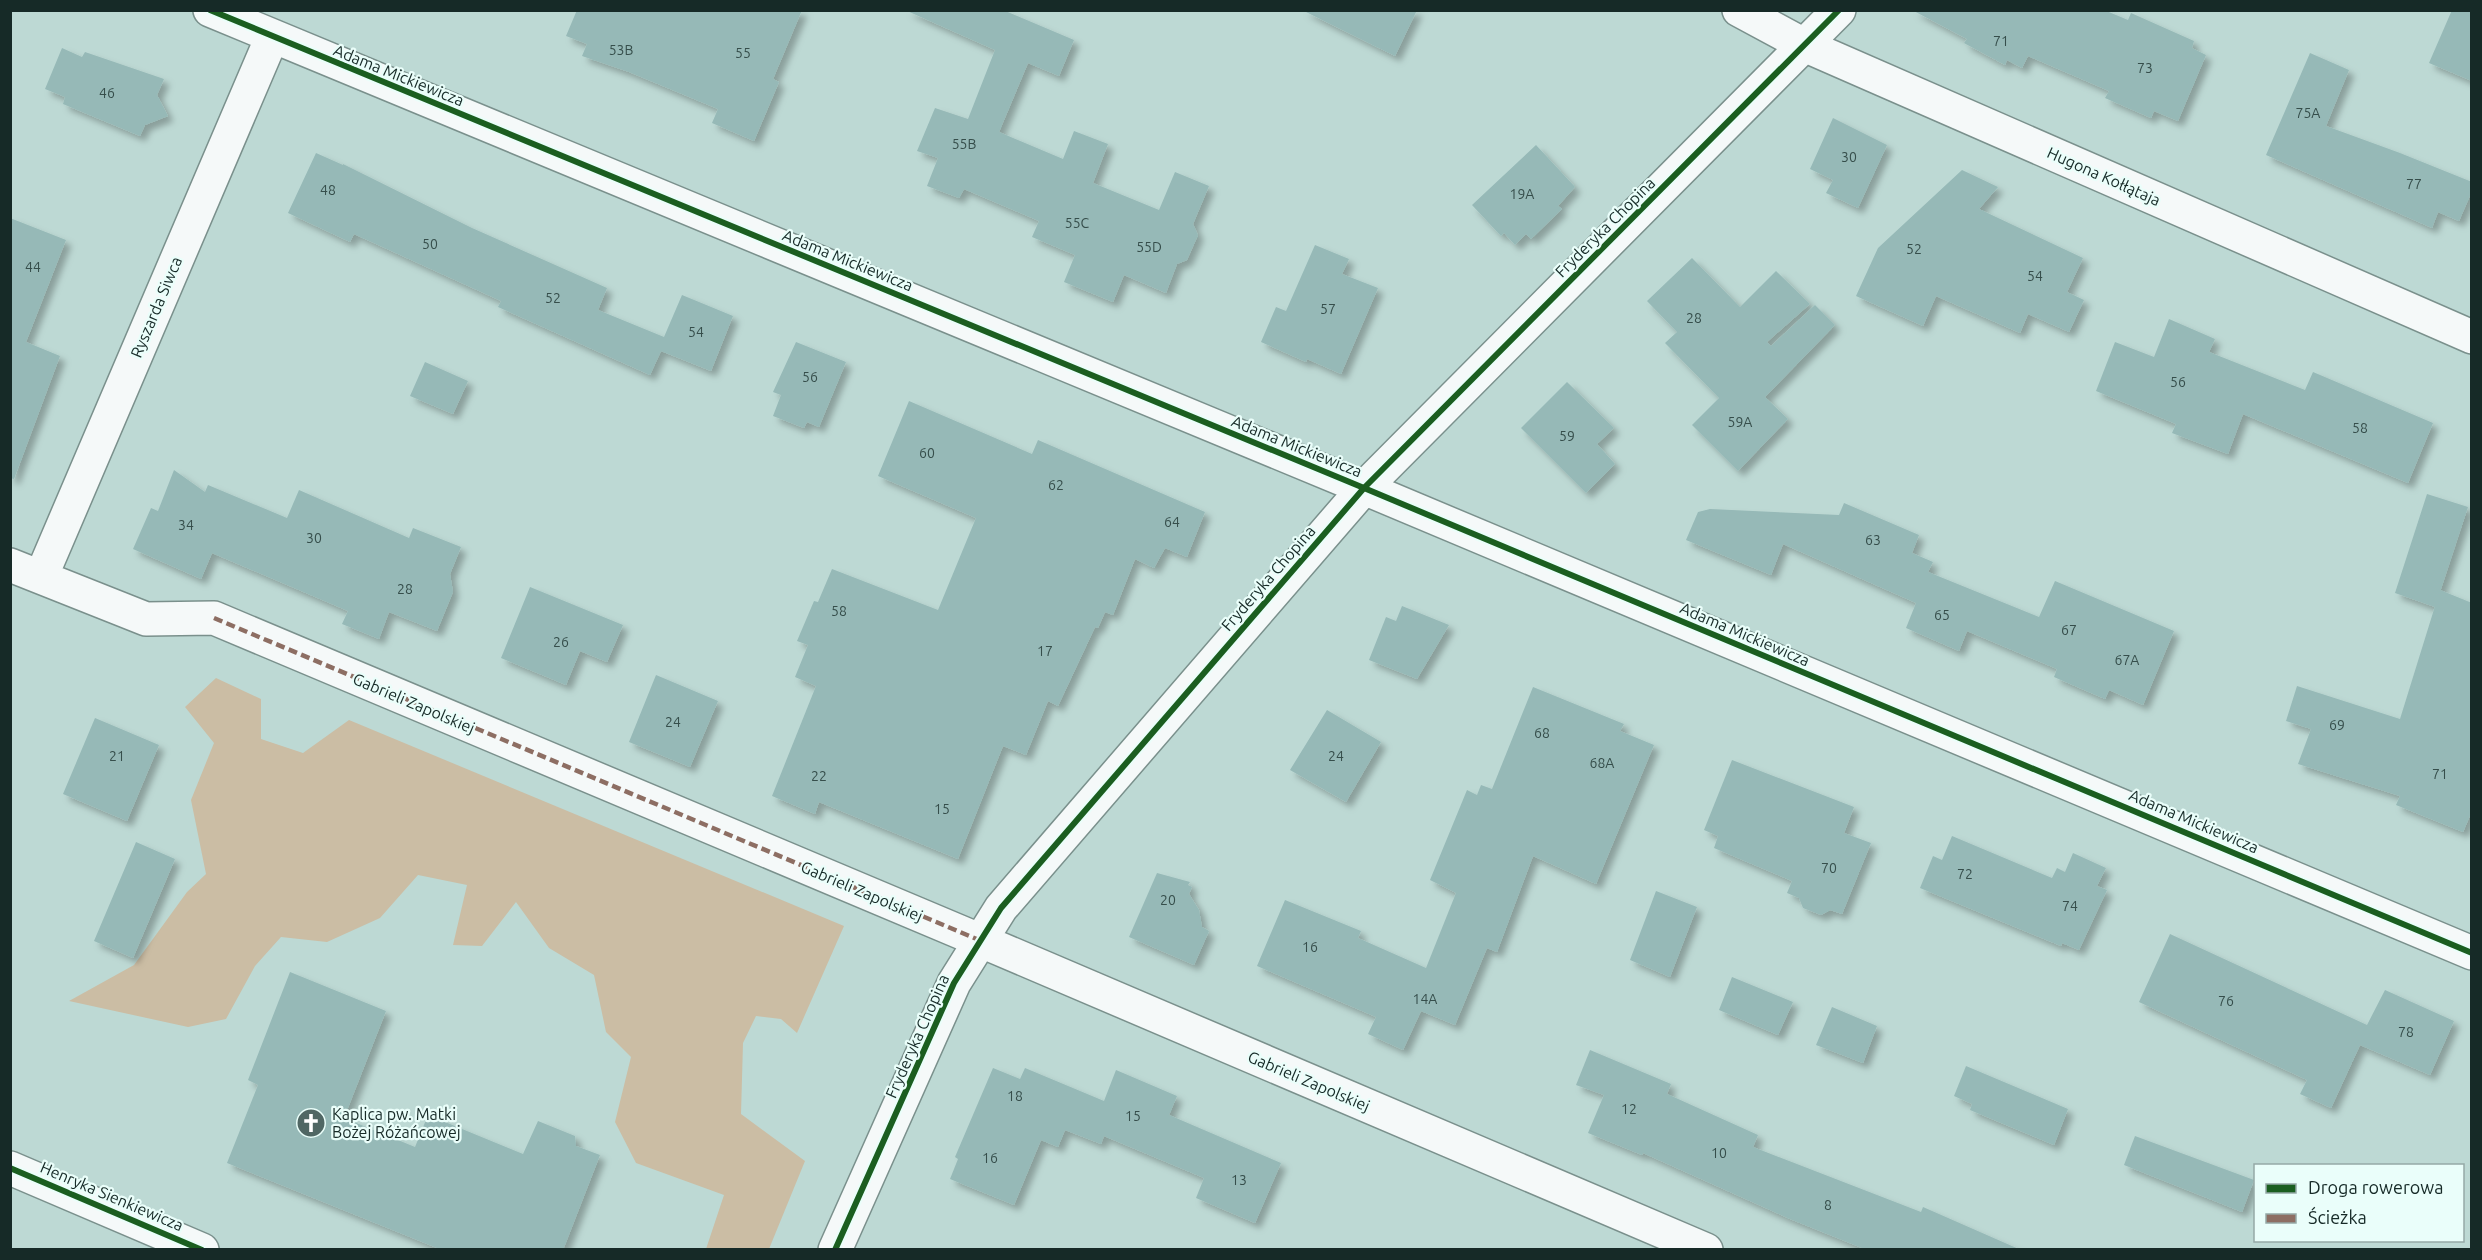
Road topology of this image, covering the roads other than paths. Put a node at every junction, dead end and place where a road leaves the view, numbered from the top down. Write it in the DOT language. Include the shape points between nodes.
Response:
graph roads {
  1 [pos="210,10"];
  2 [pos="1739,10"];
  3 [pos="1839,10"];
  4 [pos="272,37"];
  5 [pos="1804,45"];
  6 [pos="2472,336"];
  7 [pos="1364,488"];
  8 [pos="10,565"];
  9 [pos="41,577"];
  10 [pos="979,940"];
  11 [pos="2472,953"];
  12 [pos="10,1168"];
  13 [pos="202,1250"];
  14 [pos="835,1250"];
  15 [pos="1706,1250"];
  1 -- 4 [label="street, Adama Mickiewicza"];
  2 -- 5 [label="street, Hugona Kołłątaja"];
  3 -- 5 [label="street, Fryderyka Chopina"];
  4 -- 7 [label="street, Adama Mickiewicza"];
  4 -- 9 [label="street, Ryszarda Siwca"];
  5 -- 6 [label="street, Hugona Kołłątaja"];
  5 -- 7 [label="street, Fryderyka Chopina"];
  7 -- 10 [label="street, Fryderyka Chopina" via="1009,899"];
  7 -- 11 [label="street, Adama Mickiewicza"];
  8 -- 9 [label="street, Gabrieli Zapolskiej"];
  9 -- 10 [label="street, Gabrieli Zapolskiej" via="146,620 214,618"];
  10 -- 14 [label="street, Fryderyka Chopina" via="954,983"];
  10 -- 15 [label="street, Gabrieli Zapolskiej"];
  12 -- 13 [label="street, Henryka Sienkiewicza"];
}
